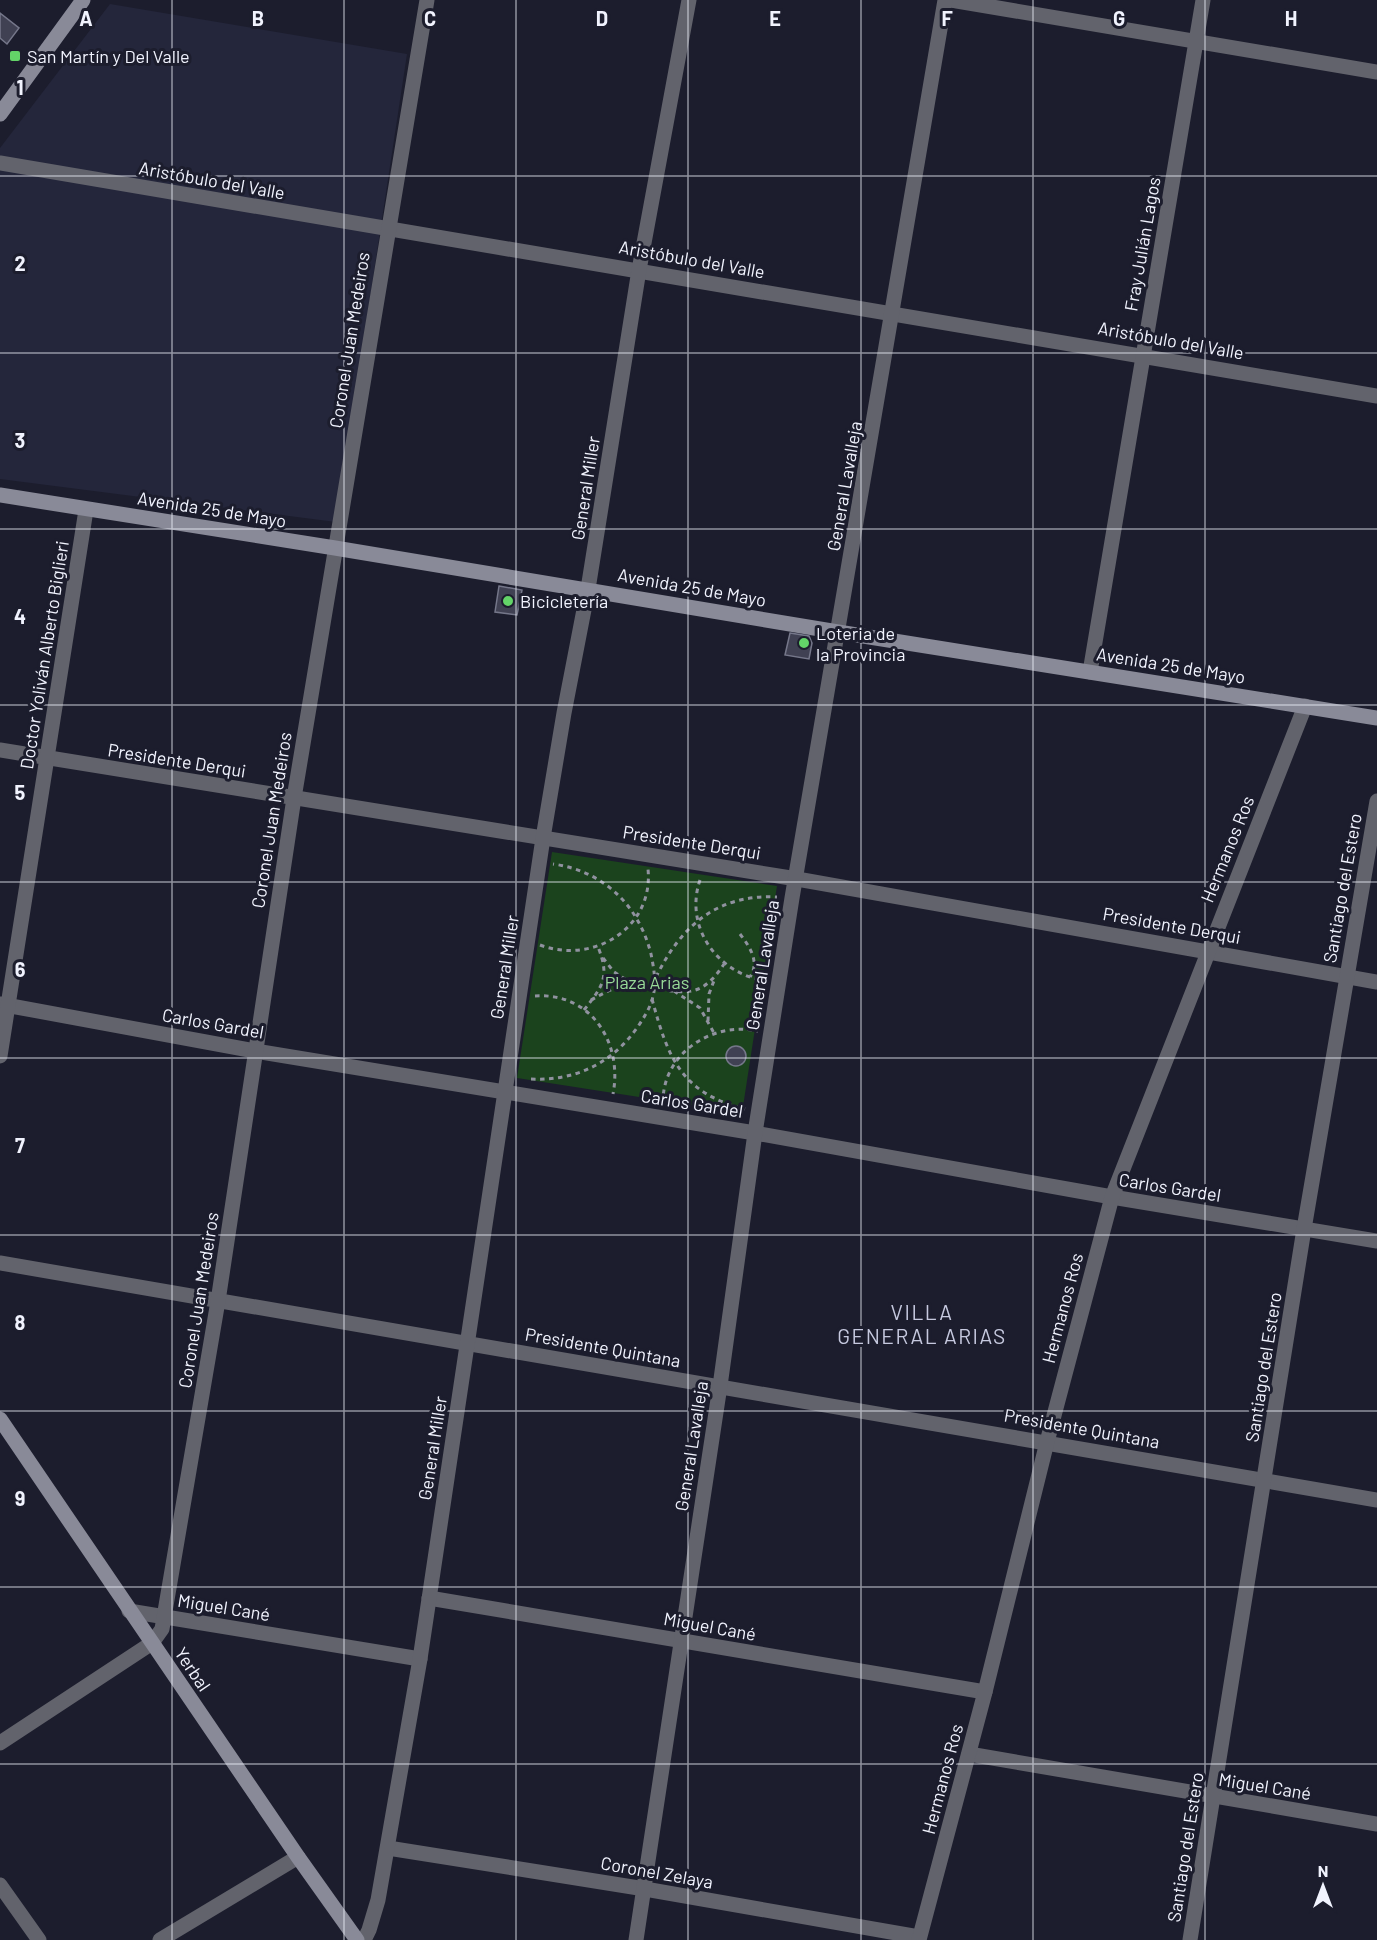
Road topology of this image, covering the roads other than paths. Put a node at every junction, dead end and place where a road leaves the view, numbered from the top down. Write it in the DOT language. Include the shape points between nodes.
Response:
graph roads {
  1 [pos="84,0"];
  2 [pos="427,0"];
  3 [pos="689,0"];
  4 [pos="945,0"];
  5 [pos="951,0"];
  6 [pos="1203,0"];
  7 [pos="1196,41"];
  8 [pos="1377,72"];
  9 [pos="0,114"];
  10 [pos="0,163"];
  11 [pos="387,229"];
  12 [pos="639,270"];
  13 [pos="893,314"];
  14 [pos="1143,355"];
  15 [pos="1377,396"];
  16 [pos="0,495"];
  17 [pos="86,510"];
  18 [pos="335,548"];
  19 [pos="588,590"];
  20 [pos="838,632"];
  21 [pos="1090,672"];
  22 [pos="1305,706"];
  23 [pos="1377,718"];
  24 [pos="0,750"];
  25 [pos="48,759"];
  26 [pos="294,798"];
  27 [pos="1377,801"];
  28 [pos="543,838"];
  29 [pos="797,879"];
  30 [pos="1207,951"];
  31 [pos="1347,976"];
  32 [pos="1377,981"];
  33 [pos="4,1004"];
  34 [pos="255,1051"];
  35 [pos="0,1056"];
  36 [pos="506,1085"];
  37 [pos="755,1133"];
  38 [pos="1112,1197"];
  39 [pos="1304,1229"];
  40 [pos="1377,1241"];
  41 [pos="0,1263"];
  42 [pos="218,1301"];
  43 [pos="468,1343"];
  44 [pos="720,1386"];
  45 [pos="0,1419"];
  46 [pos="1047,1442"];
  47 [pos="1265,1480"];
  48 [pos="1377,1500"];
  49 [pos="429,1598"];
  50 [pos="129,1611"];
  51 [pos="165,1617"];
  52 [pos="681,1641"];
  53 [pos="152,1643"];
  54 [pos="420,1659"];
  55 [pos="985,1692"];
  56 [pos="0,1743"];
  57 [pos="969,1755"];
  58 [pos="1213,1797"];
  59 [pos="1377,1824"];
  60 [pos="388,1848"];
  61 [pos="298,1857"];
  62 [pos="0,1885"];
  63 [pos="645,1889"];
  64 [pos="919,1939"];
  65 [pos="39,1940"];
  66 [pos="160,1940"];
  67 [pos="357,1940"];
  68 [pos="364,1940"];
  69 [pos="636,1940"];
  70 [pos="1190,1940"];
  1 -- 9 [label="main road"];
  2 -- 11 [label="street, Coronel Juan Medeiros"];
  3 -- 12 [label="street, General Miller"];
  4 -- 13 [label="street, General Lavalleja"];
  5 -- 7 [label="street"];
  6 -- 7 [label="street, Fray Julián Lagos"];
  7 -- 8 [label="street"];
  7 -- 14 [label="street, Fray Julián Lagos"];
  10 -- 11 [label="street, Aristóbulo del Valle"];
  11 -- 12 [label="street, Aristóbulo del Valle"];
  11 -- 18 [label="street, Coronel Juan Medeiros"];
  12 -- 13 [label="street, Aristóbulo del Valle"];
  12 -- 19 [label="street, General Miller"];
  13 -- 14 [label="street, Aristóbulo del Valle"];
  13 -- 20 [label="street, General Lavalleja"];
  14 -- 15 [label="street, Aristóbulo del Valle"];
  14 -- 21 [label="street, Fray Julián Lagos"];
  16 -- 17 [label="main road, Avenida 25 de Mayo"];
  17 -- 18 [label="main road, Avenida 25 de Mayo"];
  17 -- 25 [label="street, Doctor Yoliván Alberto Biglieri"];
  18 -- 19 [label="main road, Avenida 25 de Mayo"];
  18 -- 26 [label="street, Coronel Juan Medeiros"];
  19 -- 20 [label="main road, Avenida 25 de Mayo"];
  19 -- 28 [label="street, General Miller"];
  20 -- 21 [label="main road, Avenida 25 de Mayo"];
  20 -- 29 [label="street, General Lavalleja"];
  21 -- 22 [label="main road, Avenida 25 de Mayo"];
  22 -- 23 [label="main road, Avenida 25 de Mayo"];
  22 -- 30 [label="street, Hermanos Ros"];
  24 -- 25 [label="street, Presidente Derqui"];
  25 -- 26 [label="street, Presidente Derqui"];
  25 -- 33 [label="street, Doctor Yoliván Alberto Biglieri"];
  26 -- 28 [label="street, Presidente Derqui"];
  26 -- 34 [label="street, Coronel Juan Medeiros"];
  27 -- 31 [label="street, Santiago del Estero"];
  28 -- 29 [label="street, Presidente Derqui"];
  28 -- 36 [label="street, General Miller"];
  29 -- 30 [label="street, Presidente Derqui"];
  29 -- 37 [label="street, General Lavalleja"];
  30 -- 31 [label="street, Presidente Derqui"];
  30 -- 38 [label="street, Hermanos Ros"];
  31 -- 32 [label="street, Presidente Derqui"];
  31 -- 39 [label="street, Santiago del Estero"];
  33 -- 34 [label="street, Carlos Gardel"];
  33 -- 35 [label="street, Doctor Yoliván Alberto Biglieri"];
  34 -- 36 [label="street, Carlos Gardel"];
  34 -- 42 [label="street, Coronel Juan Medeiros"];
  36 -- 37 [label="street, Carlos Gardel" via="606,1108"];
  36 -- 43 [label="street, General Miller"];
  37 -- 38 [label="street, Carlos Gardel"];
  37 -- 44 [label="street, General Lavalleja"];
  38 -- 39 [label="street, Carlos Gardel"];
  38 -- 46 [label="street, Hermanos Ros"];
  39 -- 40 [label="street, Carlos Gardel"];
  39 -- 47 [label="street, Santiago del Estero"];
  41 -- 42 [label="street, Presidente Quintana"];
  42 -- 43 [label="street, Presidente Quintana"];
  42 -- 51 [label="street, Coronel Juan Medeiros"];
  43 -- 44 [label="street, Presidente Quintana"];
  43 -- 49 [label="street, General Miller"];
  44 -- 46 [label="street, Presidente Quintana"];
  44 -- 52 [label="street, General Lavalleja"];
  45 -- 50 [label="main road, Yerbal"];
  46 -- 47 [label="street, Presidente Quintana"];
  46 -- 55 [label="street, Hermanos Ros"];
  47 -- 48 [label="street, Presidente Quintana"];
  47 -- 58 [label="street, Santiago del Estero"];
  49 -- 52 [label="street, Miguel Cané"];
  49 -- 54 [label="street, General Miller"];
  50 -- 51 [label="street, Miguel Cané"];
  50 -- 53 [label="main road, Yerbal"];
  51 -- 53 [label="street, Coronel Juan Medeiros"];
  51 -- 54 [label="street, Miguel Cané"];
  52 -- 55 [label="street, Miguel Cané"];
  52 -- 63 [label="street, General Lavalleja"];
  53 -- 56 [label="street"];
  53 -- 61 [label="main road, Yerbal"];
  54 -- 60 [label="street, General Miller"];
  55 -- 57 [label="street, Hermanos Ros"];
  57 -- 58 [label="street, Miguel Cané"];
  57 -- 64 [label="street, Hermanos Ros"];
  58 -- 59 [label="street, Miguel Cané"];
  58 -- 70 [label="street, Santiago del Estero"];
  60 -- 63 [label="street, Coronel Zelaya"];
  60 -- 68 [label="street, General Miller" via="378,1900"];
  61 -- 66 [label="street"];
  61 -- 67 [label="main road, Yerbal"];
  62 -- 65 [label="street"];
  63 -- 64 [label="street, Coronel Zelaya"];
  63 -- 69 [label="street, General Lavalleja"];
}
